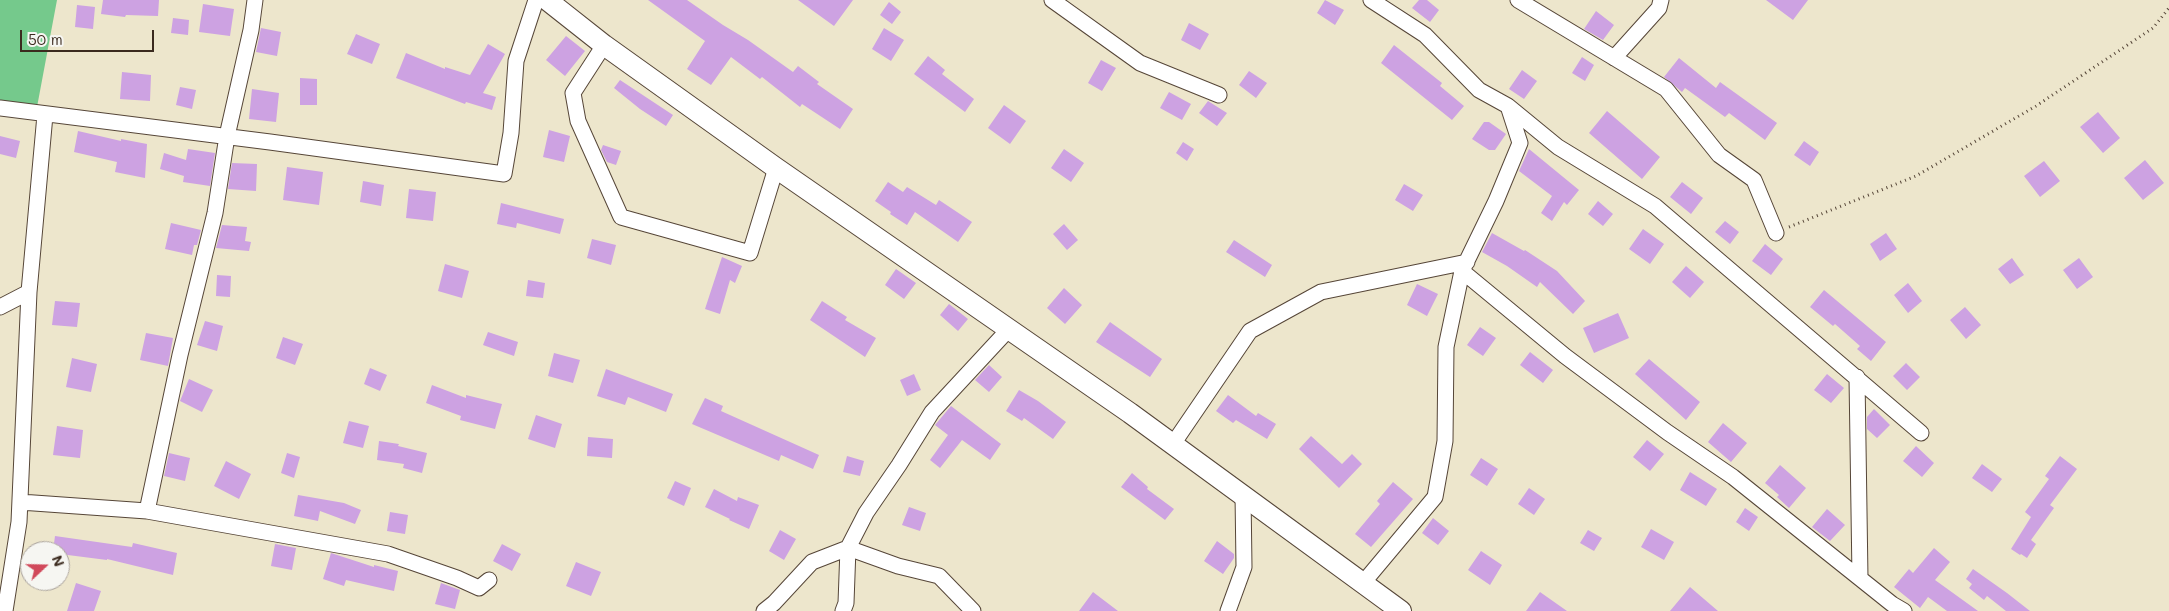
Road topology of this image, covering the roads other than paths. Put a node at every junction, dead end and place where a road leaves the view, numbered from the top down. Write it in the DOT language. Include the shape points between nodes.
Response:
graph roads {
  1 [pos="255,0"];
  2 [pos="536,0"];
  3 [pos="547,0"];
  4 [pos="1052,0"];
  5 [pos="1371,0"];
  6 [pos="1518,0"];
  7 [pos="1661,0"];
  8 [pos="604,45"];
  9 [pos="1614,58"];
  10 [pos="1219,95"];
  11 [pos="1508,106"];
  12 [pos="0,108"];
  13 [pos="45,115"];
  14 [pos="227,136"];
  15 [pos="776,168"];
  16 [pos="1776,233"];
  17 [pos="1465,266"];
  18 [pos="29,292"];
  19 [pos="0,307"];
  20 [pos="1009,329"];
  21 [pos="1857,377"];
  22 [pos="1921,433"];
  23 [pos="1173,444"];
  24 [pos="1243,494"];
  25 [pos="20,502"];
  26 [pos="147,510"];
  27 [pos="848,548"];
  28 [pos="1860,578"];
  29 [pos="489,580"];
  30 [pos="1363,582"];
  31 [pos="5,611"];
  32 [pos="764,611"];
  33 [pos="843,611"];
  34 [pos="973,611"];
  35 [pos="1228,611"];
  36 [pos="1401,611"];
  37 [pos="1904,611"];
  1 -- 14 [label="street"];
  2 -- 14 [label="street" via="516,61 511,133 504,174"];
  3 -- 8 [label="street"];
  4 -- 10 [label="street" via="1140,63"];
  5 -- 11 [label="street" via="1425,35 1479,90"];
  6 -- 9 [label="street"];
  7 -- 9 [label="street" via="1659,8"];
  8 -- 15 [label="street"];
  8 -- 15 [label="street" via="573,93 578,121 621,217 750,253"];
  9 -- 16 [label="street" via="1666,89 1719,155 1754,180"];
  11 -- 17 [label="street" via="1520,143"];
  11 -- 21 [label="street" via="1558,148 1655,206"];
  12 -- 13 [label="street"];
  13 -- 14 [label="street"];
  13 -- 18 [label="street"];
  14 -- 26 [label="street" via="216,213 180,355"];
  15 -- 20 [label="street"];
  17 -- 23 [label="street" via="1321,292 1250,331"];
  17 -- 28 [label="street" via="1565,356 1733,477"];
  17 -- 30 [label="street" via="1446,347 1445,441 1435,497"];
  18 -- 19 [label="street"];
  18 -- 25 [label="street"];
  20 -- 23 [label="street"];
  20 -- 27 [label="street" via="932,412 866,513"];
  21 -- 22 [label="street"];
  21 -- 28 [label="street"];
  23 -- 24 [label="street"];
  24 -- 30 [label="street"];
  24 -- 35 [label="street" via="1244,567"];
  25 -- 26 [label="street"];
  25 -- 31 [label="street"];
  26 -- 29 [label="street" via="388,554 479,588"];
  27 -- 32 [label="street" via="812,562"];
  27 -- 33 [label="street"];
  27 -- 34 [label="street" via="939,576"];
  28 -- 37 [label="street"];
  30 -- 36 [label="street"];
}
